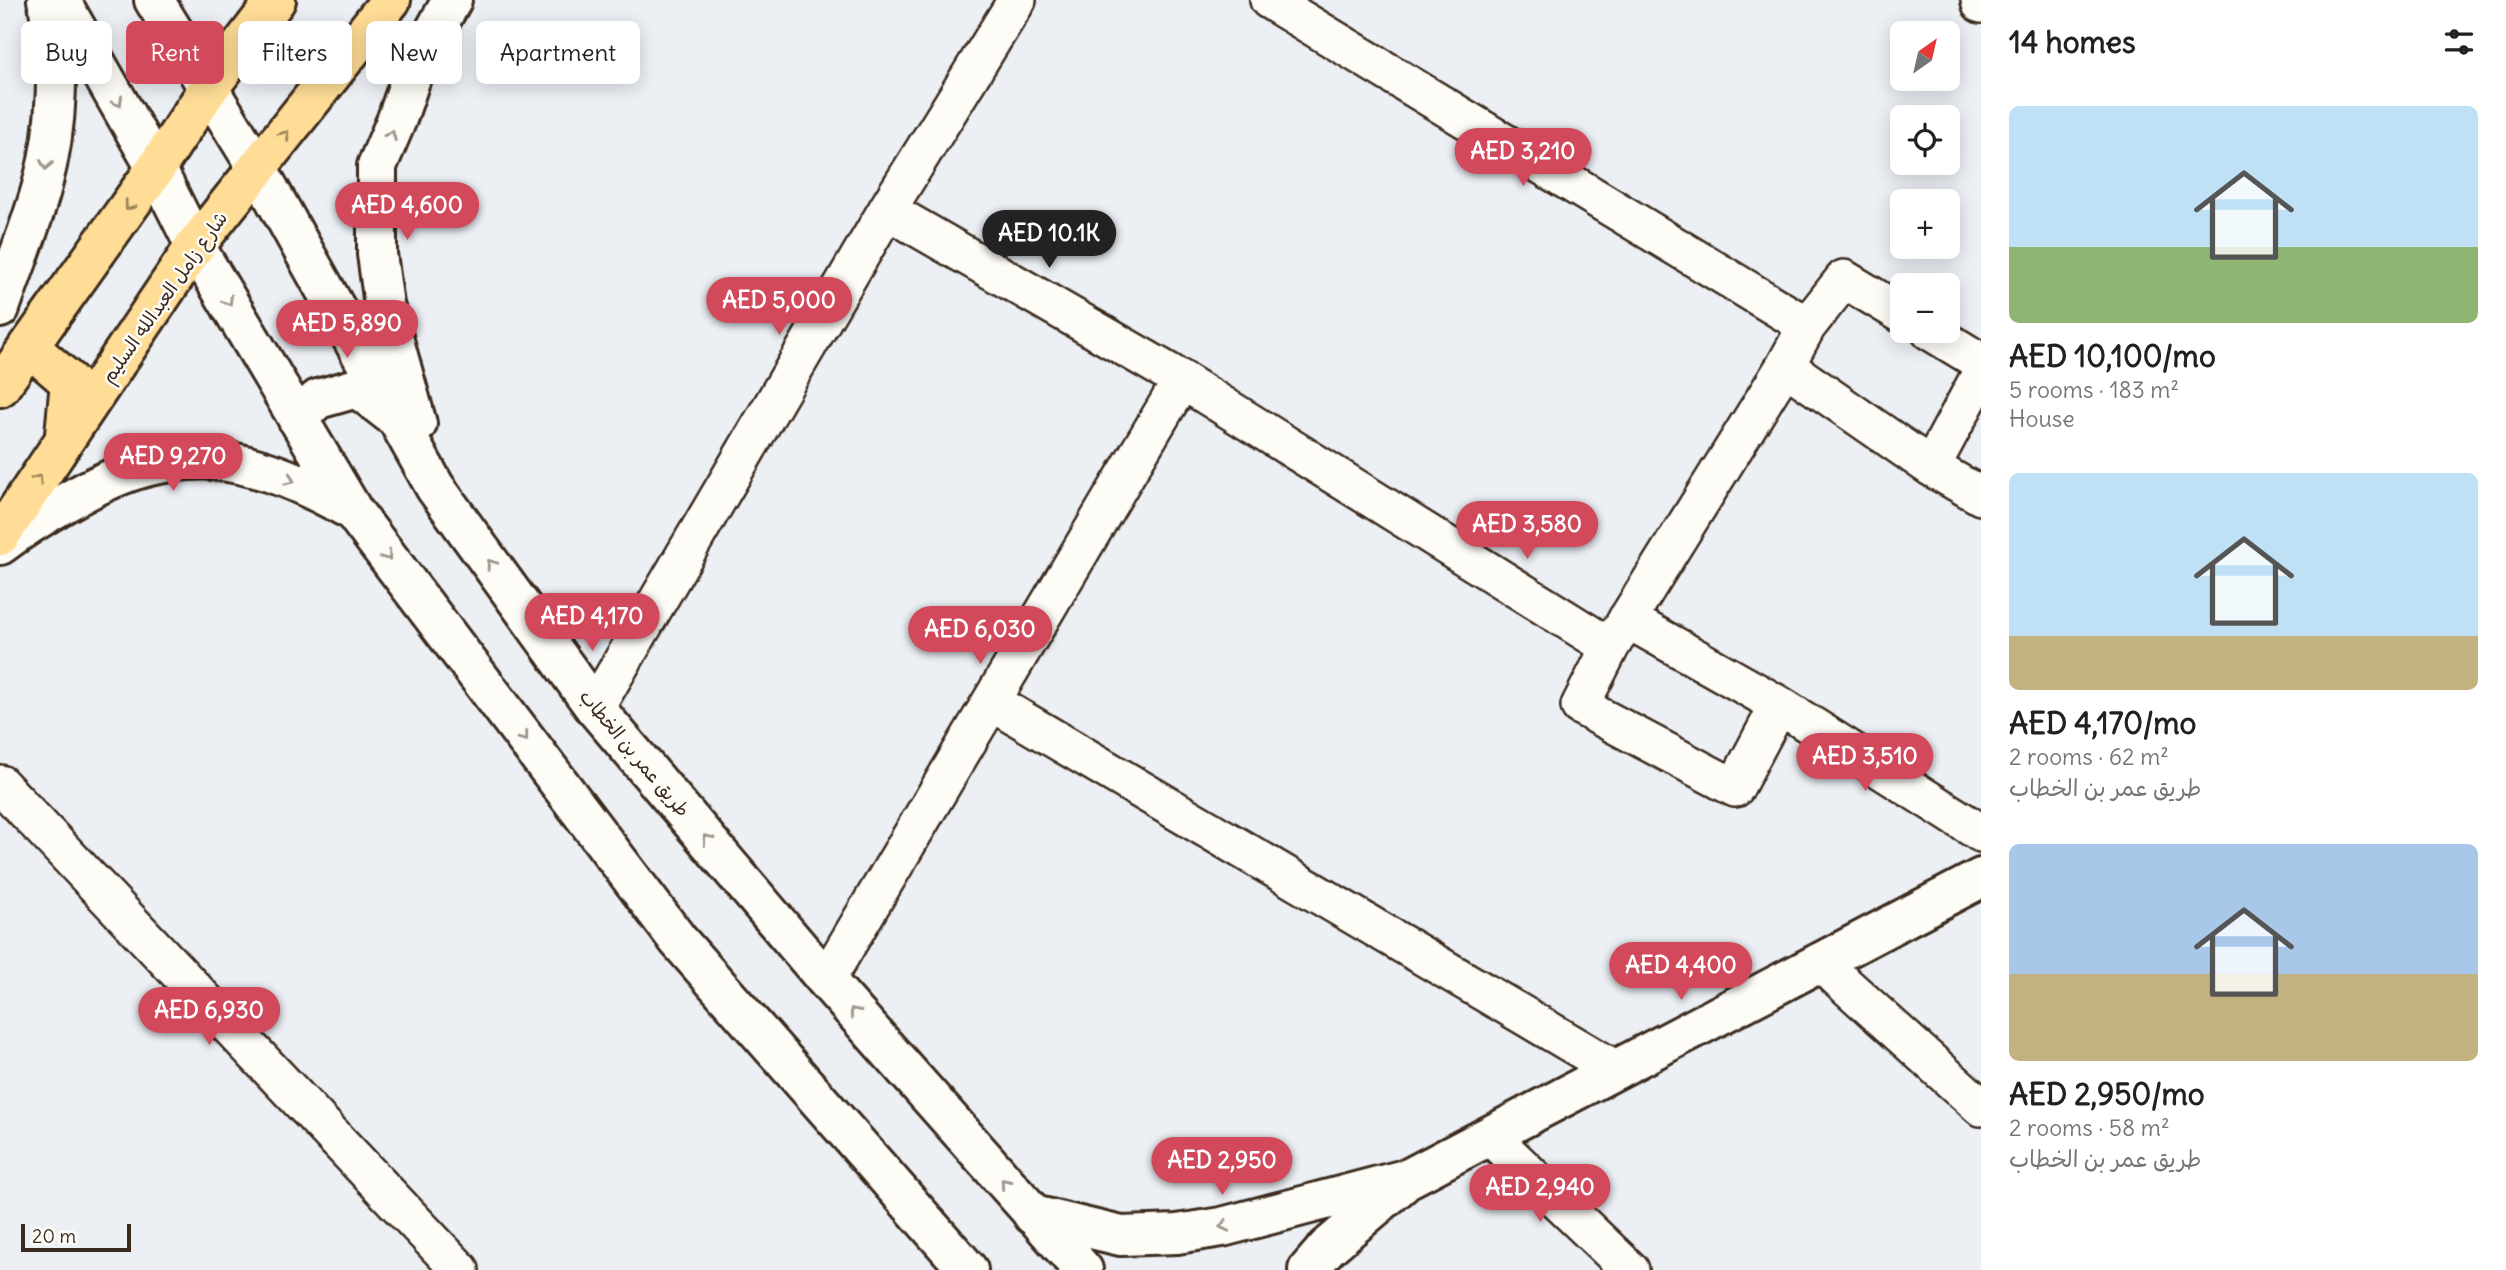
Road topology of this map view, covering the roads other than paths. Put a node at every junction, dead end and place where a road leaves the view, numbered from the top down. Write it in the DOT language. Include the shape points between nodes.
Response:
graph roads {
  1 [pos="47,0"];
  2 [pos="60,0"];
  3 [pos="154,0"];
  4 [pos="276,0"];
  5 [pos="391,0"];
  6 [pos="453,0"];
  7 [pos="1017,0"];
  8 [pos="1269,0"];
  9 [pos="209,88"];
  10 [pos="156,168"];
  11 [pos="258,169"];
  12 [pos="887,209"];
  13 [pos="195,246"];
  14 [pos="1890,307"];
  15 [pos="0,308"];
  16 [pos="1807,326"];
  17 [pos="1950,343"];
  18 [pos="29,346"];
  19 [pos="1981,362"];
  20 [pos="1785,366"];
  21 [pos="1981,374"];
  22 [pos="1182,380"];
  23 [pos="0,387"];
  24 [pos="297,418"];
  25 [pos="398,419"];
  26 [pos="64,440"];
  27 [pos="1931,467"];
  28 [pos="435,487"];
  29 [pos="1981,496"];
  30 [pos="353,511"];
  31 [pos="0,536"];
  32 [pos="0,545"];
  33 [pos="1618,633"];
  34 [pos="992,702"];
  35 [pos="1779,705"];
  36 [pos="595,708"];
  37 [pos="0,784"];
  38 [pos="1981,832"];
  39 [pos="1981,878"];
  40 [pos="1820,962"];
  41 [pos="826,980"];
  42 [pos="1616,1070"];
  43 [pos="1981,1107"];
  44 [pos="1490,1136"];
  45 [pos="1409,1178"];
  46 [pos="1033,1215"];
  47 [pos="460,1270"];
  48 [pos="968,1270"];
  49 [pos="1083,1270"];
  50 [pos="1308,1270"];
  51 [pos="1630,1270"];
  1 -- 15 [label="main road, one-way" via="57,88 52,126 43,184"];
  2 -- 10 [label="main road, one-way"];
  3 -- 9 [label="main road, طريق عمر بن الخطاب"];
  4 -- 9 [label="highway"];
  11 -- 5 [label="highway, شارع زامل العبدالله السليم, one-way"];
  28 -- 6 [label="main road, one-way" via="384,305 377,254 377,166 415,66"];
  7 -- 12 [label="street"];
  8 -- 16 [label="street"];
  9 -- 10 [label="highway"];
  9 -- 11 [label="main road, طريق عمر بن الخطاب"];
  10 -- 13 [label="main road"];
  10 -- 18 [label="highway, one-way"];
  11 -- 13 [label="highway, شارع زامل العبدالله السليم"];
  11 -- 25 [label="main road, طريق عمر بن الخطاب"];
  12 -- 22 [label="street"];
  12 -- 36 [label="street"];
  13 -- 24 [label="main road, one-way"];
  13 -- 26 [label="highway, شارع زامل العبدالله السليم"];
  14 -- 16 [label="street" via="1844,278"];
  16 -- 20 [label="street"];
  17 -- 19 [label="street"];
  18 -- 23 [label="highway"];
  18 -- 26 [label="highway" via="70,382"];
  20 -- 27 [label="street"];
  20 -- 33 [label="street"];
  21 -- 27 [label="street"];
  22 -- 33 [label="street"];
  22 -- 34 [label="street"];
  24 -- 25 [label="main road" via="317,399 357,388"];
  24 -- 30 [label="main road"];
  25 -- 28 [label="main road, طريق عمر بن الخطاب"];
  31 -- 26 [label="highway, شارع زامل العبدالله السليم, one-way"];
  27 -- 29 [label="street"];
  36 -- 28 [label="main road, طريق عمر بن الخطاب, one-way"];
  32 -- 30 [label="main road, one-way" via="97,486 136,469 177,462 212,460 279,475"];
  30 -- 48 [label="main road, one-way" via="678,940"];
  33 -- 35 [label="street"];
  33 -- 35 [label="street" via="1580,706 1735,788"];
  34 -- 41 [label="street"];
  34 -- 42 [label="street"];
  35 -- 38 [label="street"];
  41 -- 36 [label="main road, طريق عمر بن الخطاب, one-way"];
  37 -- 47 [label="street"];
  39 -- 40 [label="main road"];
  40 -- 42 [label="main road"];
  40 -- 43 [label="street"];
  46 -- 41 [label="main road, طريق عمر بن الخطاب, one-way"];
  42 -- 44 [label="main road"];
  44 -- 45 [label="main road"];
  44 -- 51 [label="street"];
  45 -- 46 [label="main road, one-way" via="1222,1227 1177,1234 1121,1236"];
  45 -- 50 [label="main road" via="1326,1248"];
  46 -- 49 [label="main road, طريق عمر بن الخطاب"];
}
